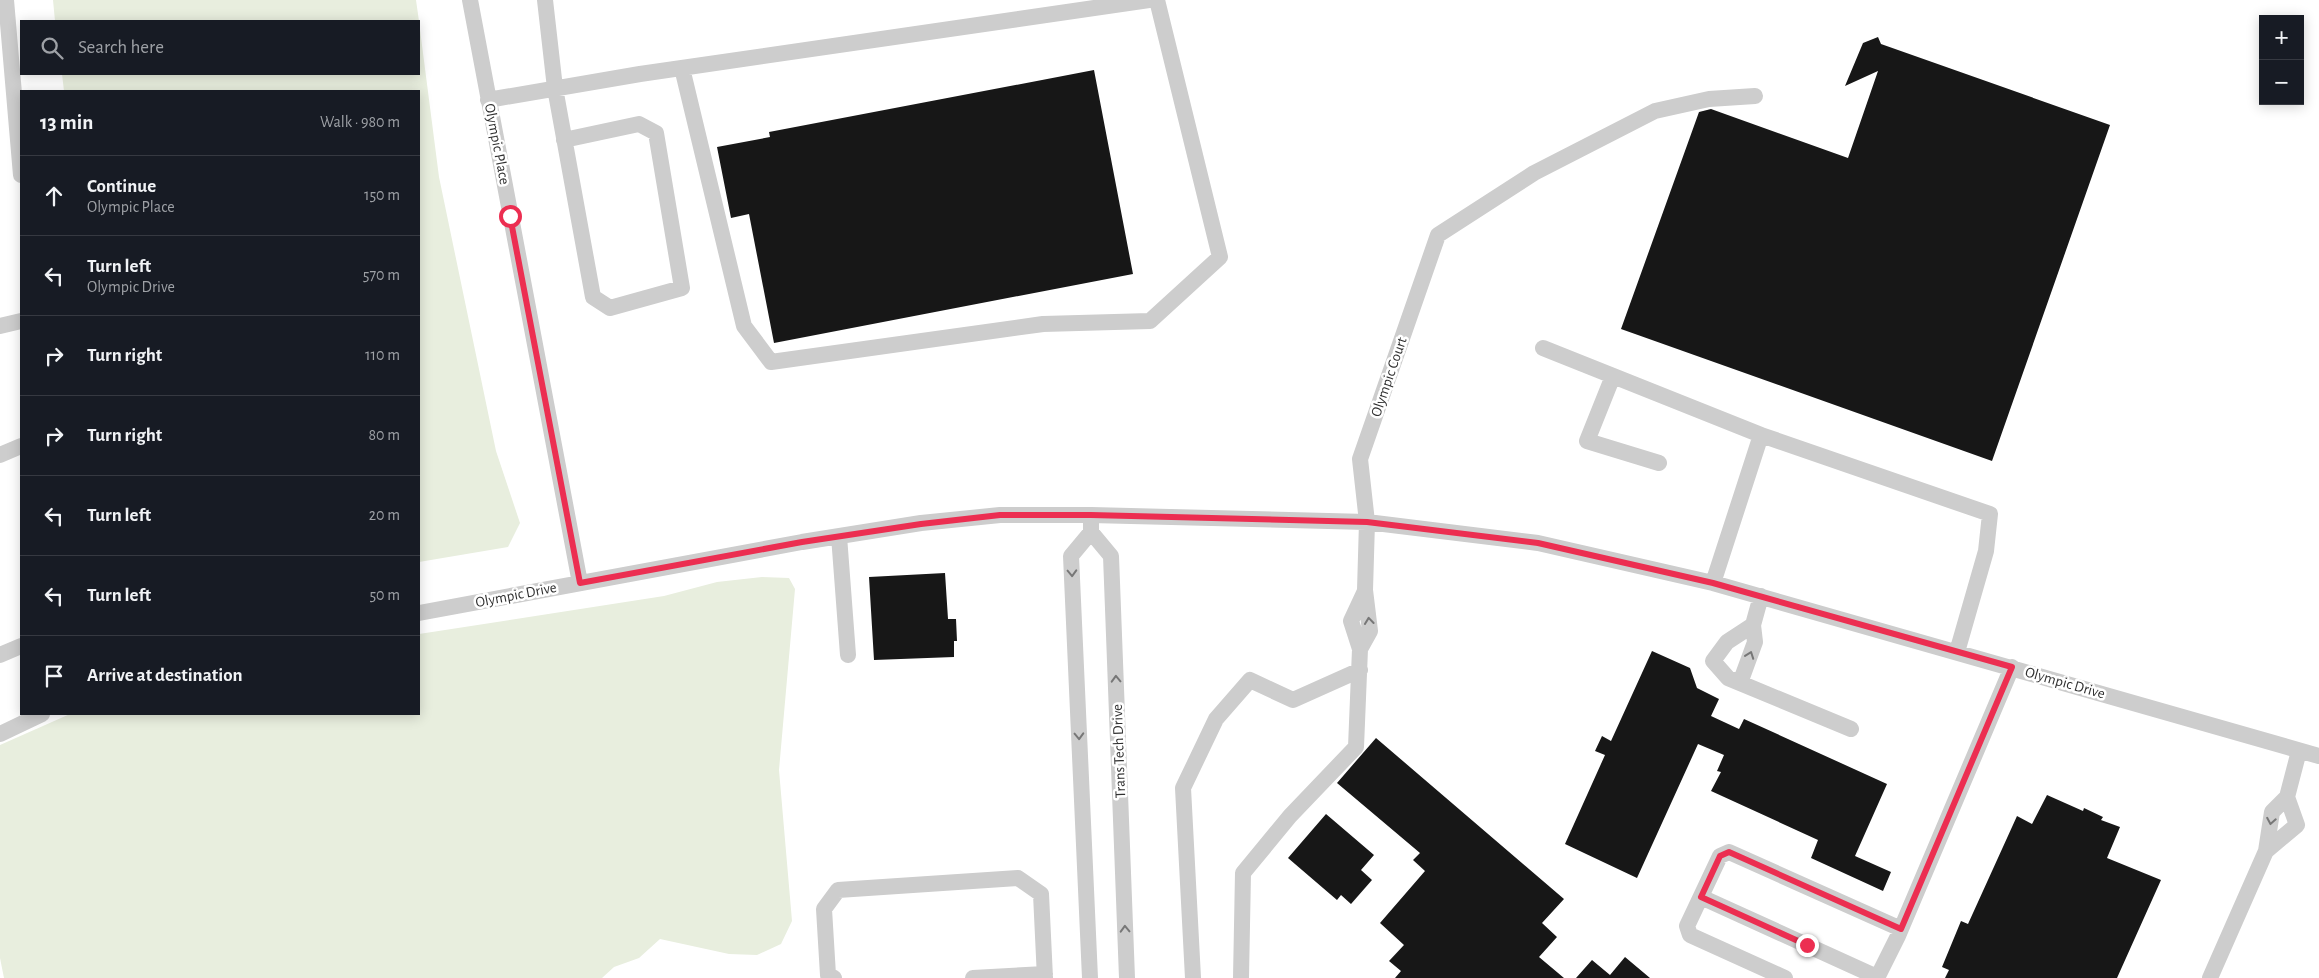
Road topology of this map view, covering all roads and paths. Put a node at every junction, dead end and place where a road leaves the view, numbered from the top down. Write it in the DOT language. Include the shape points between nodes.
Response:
graph roads {
  1 [pos="6,0"];
  2 [pos="470,0"];
  3 [pos="545,0"];
  4 [pos="1149,0"];
  5 [pos="1157,0"];
  6 [pos="682,68"];
  7 [pos="555,88"];
  8 [pos="1755,96"];
  9 [pos="488,100"];
  10 [pos="564,140"];
  11 [pos="20,163"];
  12 [pos="20,321"];
  13 [pos="0,326"];
  14 [pos="1543,348"];
  15 [pos="1613,376"];
  16 [pos="1761,435"];
  17 [pos="20,446"];
  18 [pos="0,455"];
  19 [pos="1659,463"];
  20 [pos="1091,515"];
  21 [pos="1367,522"];
  22 [pos="1091,532"];
  23 [pos="839,536"];
  24 [pos="580,583"];
  25 [pos="1713,583"];
  26 [pos="1761,596"];
  27 [pos="420,612"];
  28 [pos="1753,626"];
  29 [pos="20,646"];
  30 [pos="1957,652"];
  31 [pos="0,655"];
  32 [pos="848,655"];
  33 [pos="2012,667"];
  34 [pos="1360,670"];
  35 [pos="1740,683"];
  36 [pos="40,715"];
  37 [pos="1851,729"];
  38 [pos="0,734"];
  39 [pos="2299,751"];
  40 [pos="2319,756"];
  41 [pos="2287,797"];
  42 [pos="2266,851"];
  43 [pos="1701,897"];
  44 [pos="1901,929"];
  45 [pos="1045,976"];
  46 [pos="834,978"];
  47 [pos="972,978"];
  48 [pos="1090,978"];
  49 [pos="1127,978"];
  50 [pos="1194,978"];
  51 [pos="1241,978"];
  52 [pos="1785,978"];
  53 [pos="1877,978"];
  54 [pos="2210,978"];
  1 -- 11 [label="street"];
  2 -- 9 [label="street, Olympic Place"];
  3 -- 7 [label="street"];
  4 -- 6 [label="street"];
  5 -- 6 [label="street" via="1220,257 1150,321 1043,324 771,362 744,326"];
  6 -- 7 [label="street"];
  7 -- 9 [label="street"];
  7 -- 10 [label="street"];
  8 -- 21 [label="street, Olympic Court" via="1709,99 1655,111 1534,173 1438,235 1360,459"];
  9 -- 24 [label="street, Olympic Place"];
  10 -- 10 [label="street" via="593,297 610,308 682,288 656,133 639,124"];
  12 -- 13 [label="street"];
  14 -- 15 [label="street"];
  15 -- 16 [label="street"];
  15 -- 19 [label="street" via="1587,441"];
  16 -- 25 [label="street"];
  16 -- 30 [label="street" via="1990,514 1986,551"];
  17 -- 18 [label="street"];
  20 -- 21 [label="street, Olympic Drive"];
  20 -- 22 [label="street"];
  20 -- 23 [label="street, Olympic Drive" via="1000,515"];
  21 -- 25 [label="street, Olympic Drive" via="1538,543"];
  21 -- 34 [label="street, Olympic Court" via="1365,590 1351,621 1360,649"];
  22 -- 48 [label="street, one-way" via="1071,556"];
  49 -- 22 [label="street, Trans Tech Drive, one-way" via="1111,556"];
  23 -- 24 [label="street, Olympic Drive"];
  23 -- 32 [label="street"];
  24 -- 27 [label="street, Olympic Drive"];
  25 -- 26 [label="street, Olympic Drive"];
  26 -- 28 [label="street"];
  26 -- 30 [label="street, Olympic Drive"];
  35 -- 28 [label="street, one-way" via="1755,642"];
  28 -- 35 [label="street" via="1728,642 1713,660 1728,678"];
  29 -- 31 [label="street"];
  30 -- 33 [label="street, Olympic Drive"];
  33 -- 39 [label="street, Olympic Drive"];
  33 -- 44 [label="street"];
  34 -- 50 [label="street" via="1293,700 1250,680 1216,719 1183,788"];
  34 -- 51 [label="street" via="1356,747 1290,816 1243,873"];
  35 -- 37 [label="street"];
  36 -- 38 [label="street"];
  39 -- 40 [label="street, Olympic Drive"];
  39 -- 41 [label="street"];
  41 -- 42 [label="street, one-way" via="2272,812"];
  41 -- 42 [label="street" via="2297,825"];
  42 -- 54 [label="street"];
  43 -- 44 [label="street" via="1720,856 1729,852"];
  43 -- 52 [label="street" via="1687,926 1690,935"];
  43 -- 53 [label="street"];
  44 -- 53 [label="street"];
  45 -- 46 [label="street" via="1041,894 1018,878 838,890 824,908 828,975"];
  45 -- 47 [label="street"];
}
